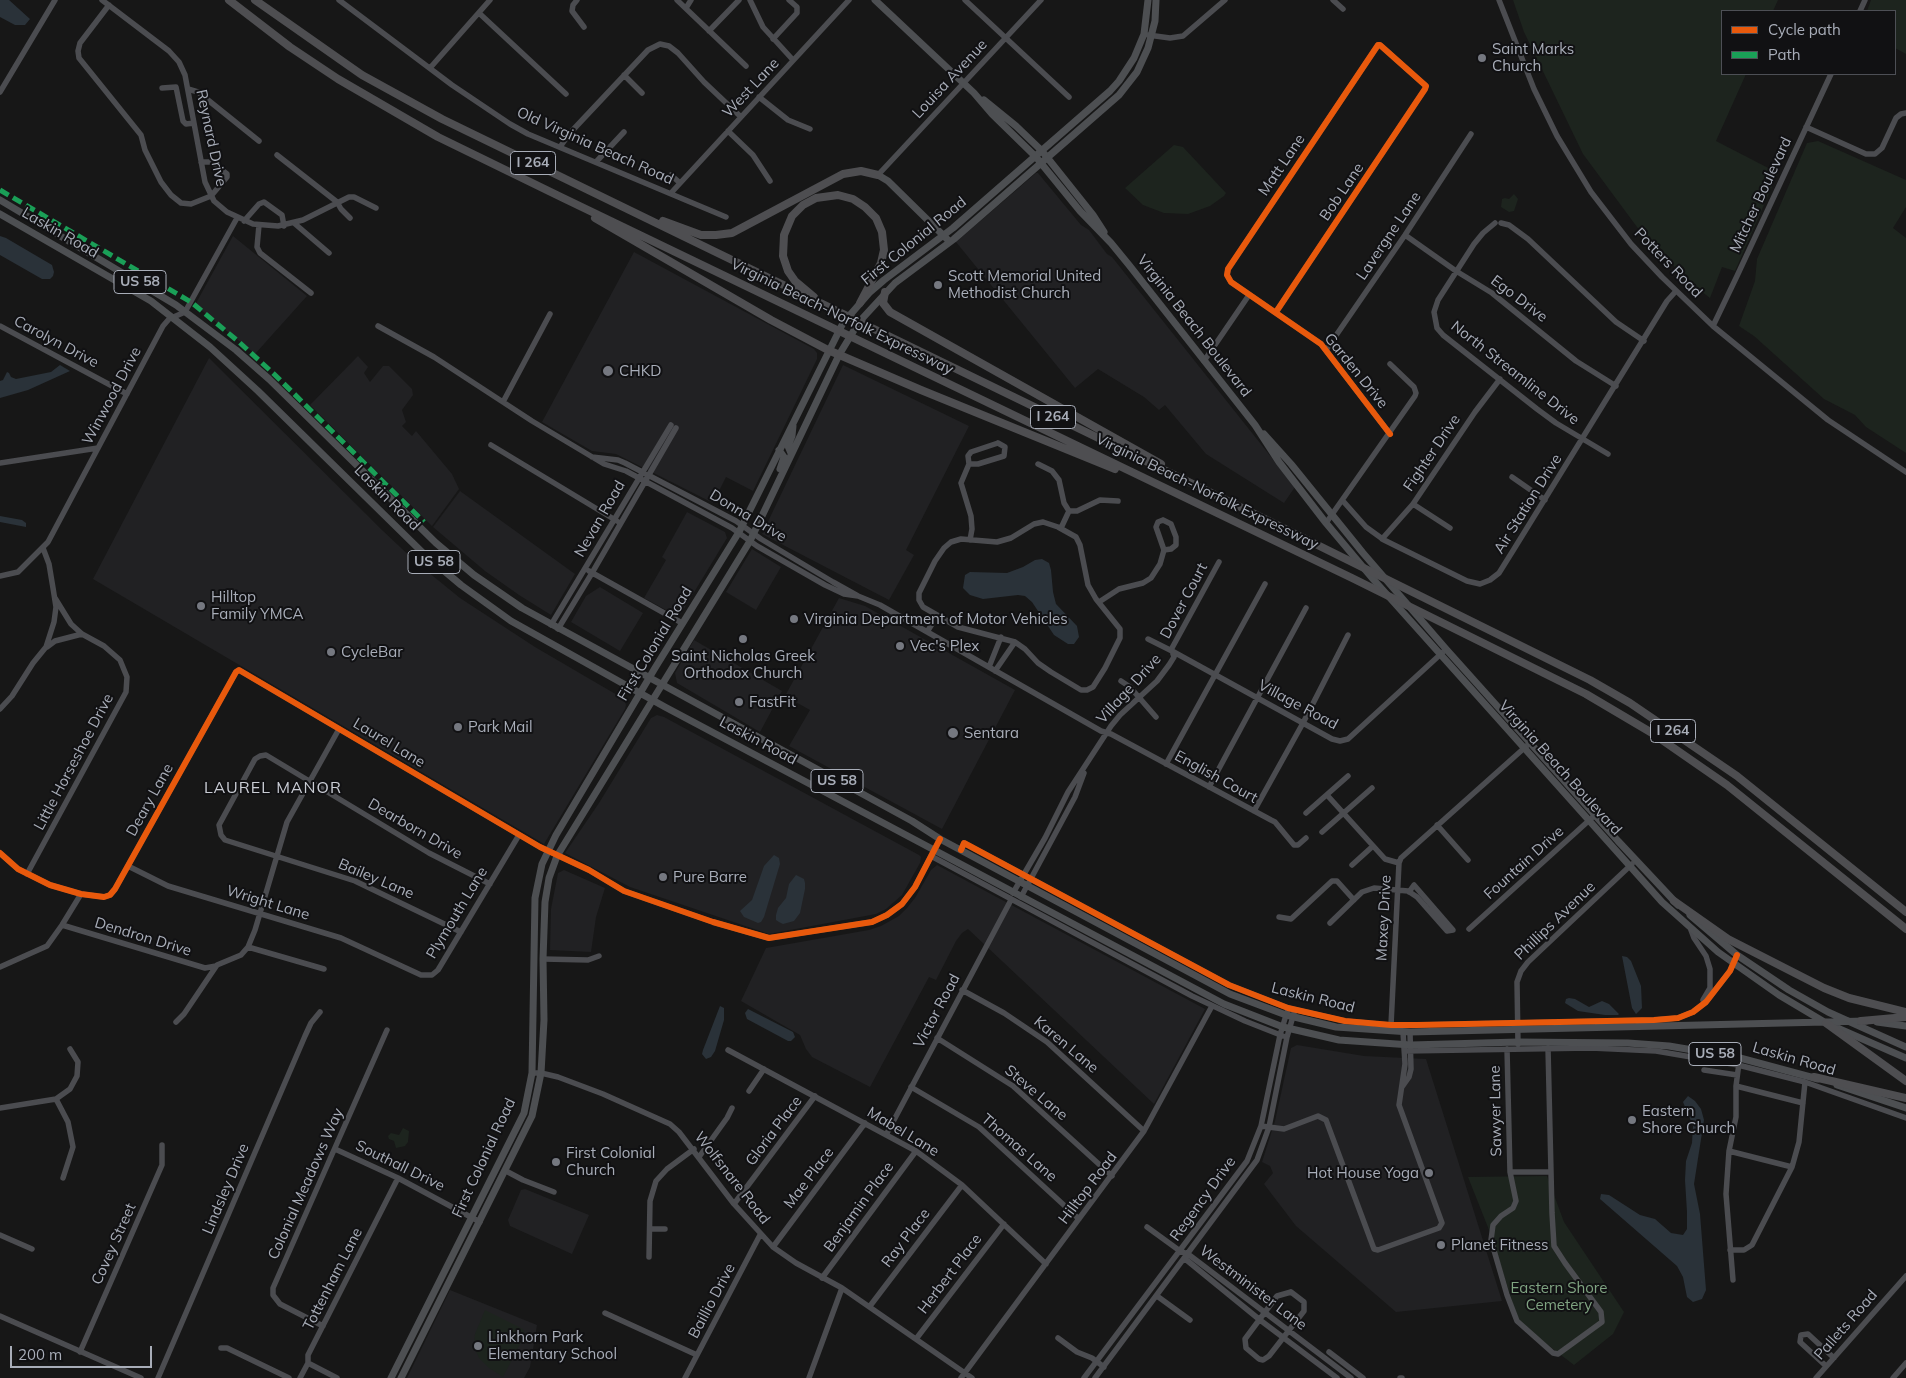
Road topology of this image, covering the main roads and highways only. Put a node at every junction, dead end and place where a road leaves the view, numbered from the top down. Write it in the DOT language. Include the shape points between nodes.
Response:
graph roads {
  1 [pos="229,0"];
  2 [pos="255,0"];
  3 [pos="874,0"];
  4 [pos="1148,0"];
  5 [pos="1156,0"];
  6 [pos="974,93"];
  7 [pos="1042,151"];
  8 [pos="1036,157"];
  9 [pos="1048,158"];
  10 [pos="1042,164"];
  11 [pos="878,175"];
  12 [pos="561,197"];
  13 [pos="607,199"];
  14 [pos="3,202"];
  15 [pos="0,214"];
  16 [pos="945,235"];
  17 [pos="950,242"];
  18 [pos="1111,243"];
  19 [pos="885,292"];
  20 [pos="860,303"];
  21 [pos="823,305"];
  22 [pos="828,350"];
  23 [pos="839,356"];
  24 [pos="793,420"];
  25 [pos="1255,425"];
  26 [pos="779,450"];
  27 [pos="792,453"];
  28 [pos="780,479"];
  29 [pos="1172,491"];
  30 [pos="1234,505"];
  31 [pos="1443,652"];
  32 [pos="649,678"];
  33 [pos="661,685"];
  34 [pos="641,693"];
  35 [pos="652,700"];
  36 [pos="1674,901"];
  37 [pos="1906,912"];
  38 [pos="1906,929"];
  39 [pos="1906,1012"];
  40 [pos="1906,1017"];
  41 [pos="1861,1021"];
  42 [pos="1826,1023"];
  43 [pos="1906,1026"];
  44 [pos="1906,1047"];
  45 [pos="1906,1058"];
  46 [pos="1814,1077"];
  47 [pos="1906,1081"];
  48 [pos="1906,1098"];
  49 [pos="1906,1108"];
  50 [pos="391,1378"];
  51 [pos="401,1378"];
  1 -- 12 [label="highway, Virginia Beach-Norfolk Expressway / I 264" via="290,47 393,112"];
  2 -- 13 [label="highway, Virginia Beach-Norfolk Expressway / I 264" via="388,90"];
  3 -- 6 [label="main road, Virginia Beach Boulevard"];
  4 -- 7 [label="main road, First Colonial Road" via="1144,34 1119,81"];
  5 -- 9 [label="main road, First Colonial Road" via="1152,35 1143,60 1127,85"];
  6 -- 7 [label="main road, Virginia Beach Boulevard" via="997,109"];
  6 -- 8 [label="main road, Virginia Beach Boulevard"];
  7 -- 8 [label="main road, First Colonial Road"];
  7 -- 9 [label="main road, Virginia Beach Boulevard"];
  8 -- 10 [label="main road, Virginia Beach Boulevard"];
  8 -- 16 [label="main road, First Colonial Road"];
  9 -- 10 [label="main road, First Colonial Road"];
  9 -- 18 [label="main road, Virginia Beach Boulevard"];
  10 -- 17 [label="main road, First Colonial Road"];
  10 -- 18 [label="main road, Virginia Beach Boulevard" via="1083,215"];
  11 -- 13 [label="highway" via="861,171 847,173 741,230 716,235 688,231"];
  11 -- 16 [label="main road"];
  12 -- 22 [label="highway" via="610,228"];
  12 -- 29 [label="highway, Virginia Beach-Norfolk Expressway / I 264"];
  13 -- 21 [label="highway, Virginia Beach-Norfolk Expressway / I 264"];
  14 -- 15 [label="main road"];
  14 -- 32 [label="main road, Laskin Road / US 58" via="132,277 185,312 253,364 409,517 451,556 501,595"];
  15 -- 34 [label="main road, Laskin Road / US 58" via="127,286 172,317 223,359 413,544 461,585 525,630"];
  16 -- 17 [label="main road"];
  16 -- 20 [label="main road, First Colonial Road" via="884,280"];
  17 -- 19 [label="main road, First Colonial Road"];
  18 -- 25 [label="main road, Virginia Beach Boulevard"];
  19 -- 23 [label="main road, First Colonial Road" via="859,322"];
  19 -- 30 [label="highway" via="884,303 890,312"];
  20 -- 21 [label="highway" via="881,263 884,250 882,232 876,218 865,207 845,197 830,195 810,201 797,210 788,222 782,242 785,264 792,277"];
  20 -- 22 [label="main road, First Colonial Road"];
  21 -- 30 [label="highway, Virginia Beach-Norfolk Expressway / I 264"];
  22 -- 23 [label="highway"];
  22 -- 24 [label="main road, First Colonial Road"];
  23 -- 27 [label="main road, First Colonial Road"];
  23 -- 29 [label="highway"];
  24 -- 26 [label="main road, First Colonial Road"];
  24 -- 27 [label="main road" via="788,446"];
  25 -- 31 [label="main road, Virginia Beach Boulevard"];
  25 -- 31 [label="main road, Virginia Beach Boulevard" via="1326,524"];
  26 -- 28 [label="main road" via="784,459"];
  26 -- 32 [label="main road, First Colonial Road" via="743,525"];
  27 -- 28 [label="main road, First Colonial Road"];
  28 -- 33 [label="main road, First Colonial Road" via="752,538"];
  29 -- 38 [label="highway, Virginia Beach-Norfolk Expressway / I 264" via="1548,674 1652,733 1727,785"];
  30 -- 37 [label="highway, Virginia Beach-Norfolk Expressway / I 264" via="1549,659 1630,703 1737,776"];
  31 -- 36 [label="main road, Virginia Beach Boulevard" via="1530,742"];
  31 -- 42 [label="main road, Virginia Beach Boulevard" via="1662,902 1733,964"];
  32 -- 33 [label="main road, Laskin Road / US 58"];
  32 -- 34 [label="main road, First Colonial Road"];
  33 -- 35 [label="main road, First Colonial Road"];
  33 -- 41 [label="main road, Laskin Road / US 58" via="940,839 1029,882 1230,994 1336,1027 1407,1032 1518,1026"];
  34 -- 35 [label="main road, Laskin Road / US 58"];
  34 -- 50 [label="main road, First Colonial Road" via="547,851 535,898 532,1074 524,1113"];
  35 -- 46 [label="main road, Laskin Road / US 58" via="1082,933 1224,1004 1286,1028 1338,1040 1408,1048 1628,1043 1669,1046"];
  35 -- 51 [label="main road, First Colonial Road" via="557,856 546,896 541,1073 532,1116"];
  36 -- 39 [label="highway" via="1728,938 1824,988 1849,998"];
  36 -- 44 [label="main road, Virginia Beach Boulevard" via="1774,981 1809,1002"];
  40 -- 41 [label="highway"];
  41 -- 43 [label="main road, US 58"];
  42 -- 45 [label="main road, Virginia Beach Boulevard"];
  42 -- 47 [label="highway"];
  46 -- 48 [label="highway"];
  46 -- 49 [label="main road, Laskin Road / US 58"];
}
